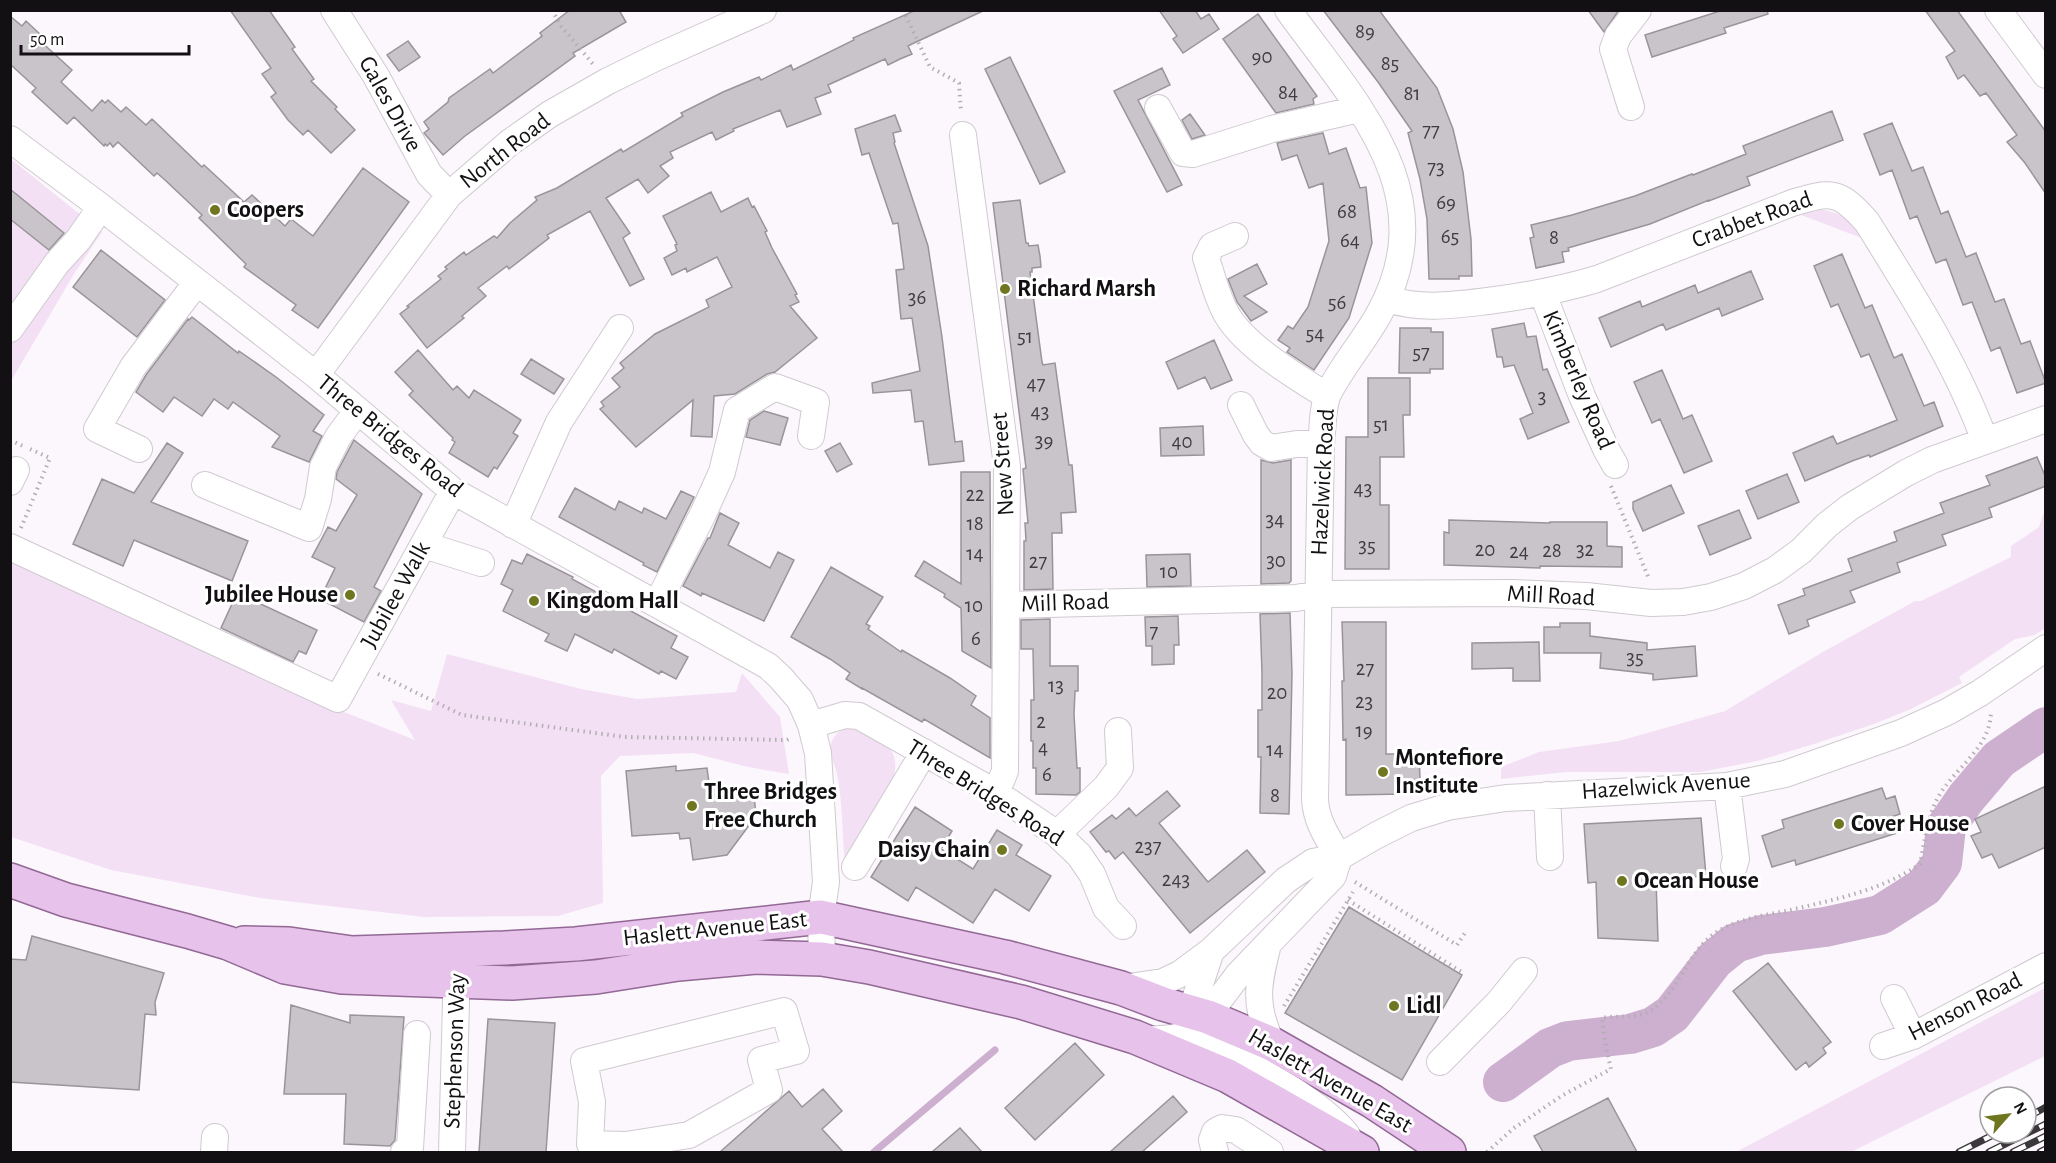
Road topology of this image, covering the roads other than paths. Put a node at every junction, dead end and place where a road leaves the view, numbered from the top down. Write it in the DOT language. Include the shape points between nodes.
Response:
graph roads {
  1 [pos="334,10"];
  2 [pos="763,10"];
  3 [pos="1288,10"];
  4 [pos="1638,10"];
  5 [pos="1998,10"];
  6 [pos="2046,75"];
  7 [pos="1631,107"];
  8 [pos="1158,108"];
  9 [pos="1359,109"];
  10 [pos="963,135"];
  11 [pos="10,139"];
  12 [pos="449,195"];
  13 [pos="101,207"];
  14 [pos="1235,236"];
  15 [pos="197,282"];
  16 [pos="1543,294"];
  17 [pos="1388,299"];
  18 [pos="620,328"];
  19 [pos="10,329"];
  20 [pos="316,375"];
  21 [pos="1327,396"];
  22 [pos="1241,405"];
  23 [pos="357,411"];
  24 [pos="2046,419"];
  25 [pos="811,436"];
  26 [pos="1985,441"];
  27 [pos="1321,444"];
  28 [pos="139,449"];
  29 [pos="1615,465"];
  30 [pos="205,485"];
  31 [pos="453,491"];
  32 [pos="513,525"];
  33 [pos="424,545"];
  34 [pos="10,547"];
  35 [pos="481,563"];
  36 [pos="1318,594"];
  37 [pos="657,604"];
  38 [pos="1007,604"];
  39 [pos="2046,648"];
  40 [pos="811,725"];
  41 [pos="1118,731"];
  42 [pos="924,752"];
  43 [pos="1727,786"];
  44 [pos="996,793"];
  45 [pos="1547,795"];
  46 [pos="1057,834"];
  47 [pos="1339,857"];
  48 [pos="1550,857"];
  49 [pos="1734,866"];
  50 [pos="855,867"];
  51 [pos="10,880"];
  52 [pos="821,917"];
  53 [pos="1123,926"];
  54 [pos="1269,941"];
  55 [pos="228,944"];
  56 [pos="457,950"];
  57 [pos="1211,951"];
  58 [pos="822,959"];
  59 [pos="2046,966"];
  60 [pos="1524,971"];
  61 [pos="457,982"];
  62 [pos="1122,988"];
  63 [pos="1894,998"];
  64 [pos="1197,1020"];
  65 [pos="417,1034"];
  66 [pos="1913,1036"];
  67 [pos="1135,1037"];
  68 [pos="1272,1044"];
  69 [pos="1883,1046"];
  70 [pos="1440,1062"];
  71 [pos="412,1110"];
  72 [pos="452,1114"];
  73 [pos="587,1148"];
  74 [pos="404,1152"];
  75 [pos="452,1152"];
  76 [pos="1215,1152"];
  77 [pos="1270,1152"];
  78 [pos="1360,1152"];
  79 [pos="1449,1152"];
  1 -- 12 [label="street, Gales Drive" via="376,76 429,174"];
  2 -- 12 [label="street, North Road" via="655,58 550,114 509,143"];
  3 -- 9 [label="street, Hazelwick Road"];
  4 -- 7 [label="street" via="1613,49"];
  5 -- 6 [label="street"];
  8 -- 9 [label="street" via="1183,153 1193,154 1272,129"];
  9 -- 17 [label="street, Hazelwick Road" via="1383,147 1396,179 1403,217 1402,252"];
  10 -- 38 [label="street, New Street" via="1007,466"];
  11 -- 13 [label="street, Three Bridges Road"];
  12 -- 20 [label="street, North Road"];
  13 -- 15 [label="street, Three Bridges Road"];
  13 -- 19 [label="street"];
  14 -- 21 [label="street" via="1212,246 1206,258 1225,312 1238,330 1279,364"];
  15 -- 20 [label="street, Three Bridges Road"];
  15 -- 28 [label="street" via="133,367 97,429"];
  16 -- 17 [label="street, Crabbet Road" via="1423,306"];
  16 -- 26 [label="street, Crabbet Road" via="1597,279 1792,203 1823,194 1838,197 1868,222 1945,349"];
  16 -- 29 [label="street, Kimberley Road" via="1582,396"];
  17 -- 21 [label="street, Hazelwick Road"];
  18 -- 32 [label="street" via="559,422"];
  20 -- 23 [label="street, Three Bridges Road"];
  21 -- 27 [label="street, Hazelwick Road"];
  22 -- 27 [label="street" via="1256,435 1271,448"];
  23 -- 30 [label="street" via="323,467 309,528"];
  23 -- 31 [label="street, Three Bridges Road"];
  24 -- 26 [label="street, Mill Road"];
  25 -- 37 [label="street" via="816,402 795,393 775,387 737,410 722,472"];
  26 -- 36 [label="street, Mill Road" via="1932,460 1860,501 1774,570 1711,597 1651,603 1512,593"];
  27 -- 36 [label="street, Hazelwick Road"];
  31 -- 32 [label="street, Three Bridges Road"];
  31 -- 33 [label="street, Jubilee Walk"];
  32 -- 37 [label="street, Three Bridges Road"];
  33 -- 34 [label="street, Jubilee Walk" via="338,699"];
  33 -- 35 [label="street"];
  36 -- 38 [label="street, Mill Road" via="1296,598"];
  36 -- 47 [label="street, Hazelwick Road" via="1316,813"];
  37 -- 40 [label="street, Three Bridges Road" via="768,666 800,700"];
  38 -- 44 [label="street, New Street" via="1005,771"];
  39 -- 43 [label="street, Hazelwick Avenue" via="1980,693 1901,733 1785,774"];
  40 -- 42 [label="street, Three Bridges Road" via="860,716"];
  40 -- 52 [label="street, Three Bridges Road" via="818,753 826,882"];
  41 -- 46 [label="street" via="1120,768"];
  42 -- 44 [label="street, Three Bridges Road"];
  42 -- 50 [label="street"];
  43 -- 45 [label="street, Hazelwick Avenue"];
  43 -- 49 [label="street" via="1737,859"];
  44 -- 46 [label="street, Three Bridges Road"];
  45 -- 47 [label="street, Hazelwick Avenue" via="1447,807 1411,818"];
  45 -- 48 [label="street"];
  46 -- 53 [label="street, Three Bridges Road" via="1079,855 1106,908"];
  47 -- 54 [label="street" via="1332,876"];
  47 -- 57 [label="street, Hazelwick Avenue" via="1313,862 1286,880"];
  51 -- 55 [label="main road, Haslett Avenue East" via="66,900"];
  52 -- 56 [label="main road, Haslett Avenue East" via="576,944"];
  52 -- 58 [label="street, Three Bridges Road"];
  52 -- 62 [label="main road, Haslett Avenue East" via="1005,957"];
  54 -- 64 [label="street"];
  54 -- 68 [label="street" via="1258,996"];
  55 -- 56 [label="main road, Haslett Avenue East" via="289,944 352,953"];
  55 -- 61 [label="main road, Haslett Avenue East" via="285,967 342,977"];
  56 -- 61 [label="street, Stephenson Way"];
  57 -- 62 [label="street, Hazelwick Avenue" via="1162,982"];
  57 -- 64 [label="street, Hazelwick Avenue"];
  58 -- 61 [label="main road, Haslett Avenue East" via="756,957 596,977"];
  58 -- 67 [label="main road, Haslett Avenue East" via="1021,1002"];
  59 -- 66 [label="street, Henson Road"];
  60 -- 70 [label="street"];
  61 -- 72 [label="street, Stephenson Way"];
  62 -- 64 [label="main road, Haslett Avenue East"];
  63 -- 66 [label="street"];
  64 -- 67 [label="street, Haslett Avenue East" via="1160,1040"];
  64 -- 68 [label="main road, Haslett Avenue East"];
  64 -- 78 [label="street, Haslett Avenue East" via="1207,1042 1319,1107"];
  65 -- 71 [label="street"];
  66 -- 69 [label="street, Henson Road"];
  67 -- 78 [label="main road, Haslett Avenue East" via="1228,1076"];
  68 -- 79 [label="main road, Haslett Avenue East" via="1372,1101"];
  71 -- 72 [label="street"];
  71 -- 74 [label="street" via="410,1148"];
  72 -- 75 [label="street, Stephenson Way"];
  73 -- 73 [label="street" via="592,1102 584,1061 784,1011 796,1051 761,1060 769,1090 689,1135"];
  76 -- 77 [label="street" via="1212,1140 1222,1128 1236,1130"];
}
